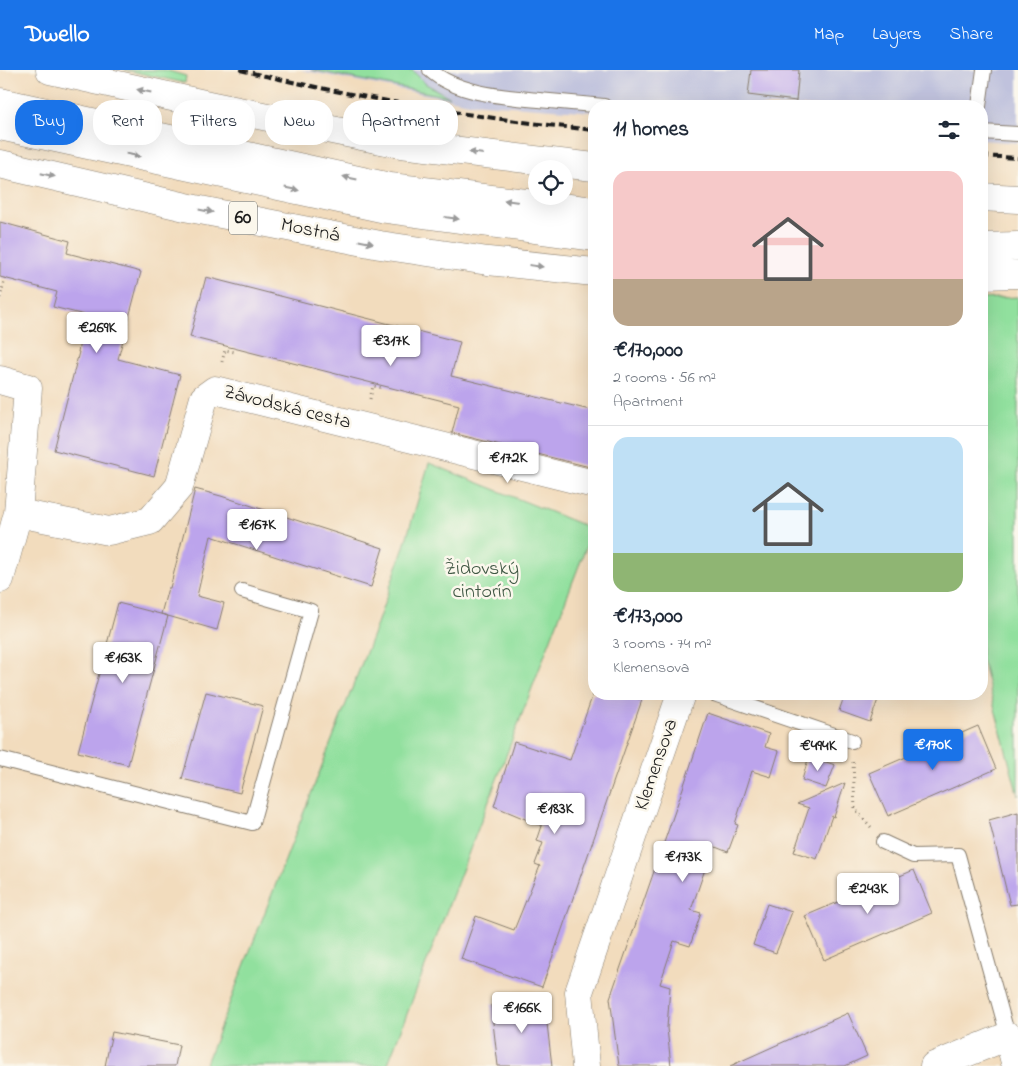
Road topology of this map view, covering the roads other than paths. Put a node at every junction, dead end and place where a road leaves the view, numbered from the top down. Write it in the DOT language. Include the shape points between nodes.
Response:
graph roads {
  1 [pos="50,70"];
  2 [pos="430,70"];
  3 [pos="984,70"];
  4 [pos="980,100"];
  5 [pos="0,102"];
  6 [pos="588,105"];
  7 [pos="0,126"];
  8 [pos="988,132"];
  9 [pos="1018,134"];
  10 [pos="0,164"];
  11 [pos="588,166"];
  12 [pos="988,197"];
  13 [pos="1014,199"];
  14 [pos="988,205"];
  15 [pos="588,210"];
  16 [pos="588,236"];
  17 [pos="1018,246"];
  18 [pos="988,247"];
  19 [pos="588,271"];
  20 [pos="1018,274"];
  21 [pos="988,275"];
  22 [pos="0,380"];
  23 [pos="588,483"];
  24 [pos="13,511"];
  25 [pos="0,579"];
  26 [pos="242,591"];
  27 [pos="679,700"];
  28 [pos="732,700"];
  29 [pos="852,741"];
  30 [pos="0,759"];
  31 [pos="883,842"];
  32 [pos="1008,1036"];
  33 [pos="586,1066"];
  34 [pos="934,1066"];
  35 [pos="1016,1066"];
  11 -- 1 [label="main road, one-way" via="401,144"];
  2 -- 6 [label="lane" via="469,90"];
  3 -- 4 [label="lane"];
  15 -- 5 [label="main road, one-way" via="390,187"];
  7 -- 16 [label="main road, one-way" via="386,209"];
  8 -- 9 [label="lane"];
  10 -- 19 [label="main road, Mostná / 60, one-way" via="190,208 380,245"];
  12 -- 13 [label="main road"];
  13 -- 14 [label="main road"];
  17 -- 18 [label="main road"];
  20 -- 21 [label="main road"];
  22 -- 24 [label="main road" via="28,388"];
  23 -- 24 [label="main road, Závodská cesta" via="215,390 204,398 179,487 150,521 109,531"];
  24 -- 25 [label="main road"];
  26 -- 30 [label="lane" via="311,611 252,823"];
  27 -- 33 [label="main road, Klemensova" via="579,992"];
  28 -- 29 [label="lane"];
  31 -- 32 [label="lane" via="913,856 958,855"];
  32 -- 34 [label="main road"];
  32 -- 35 [label="main road"];
}
